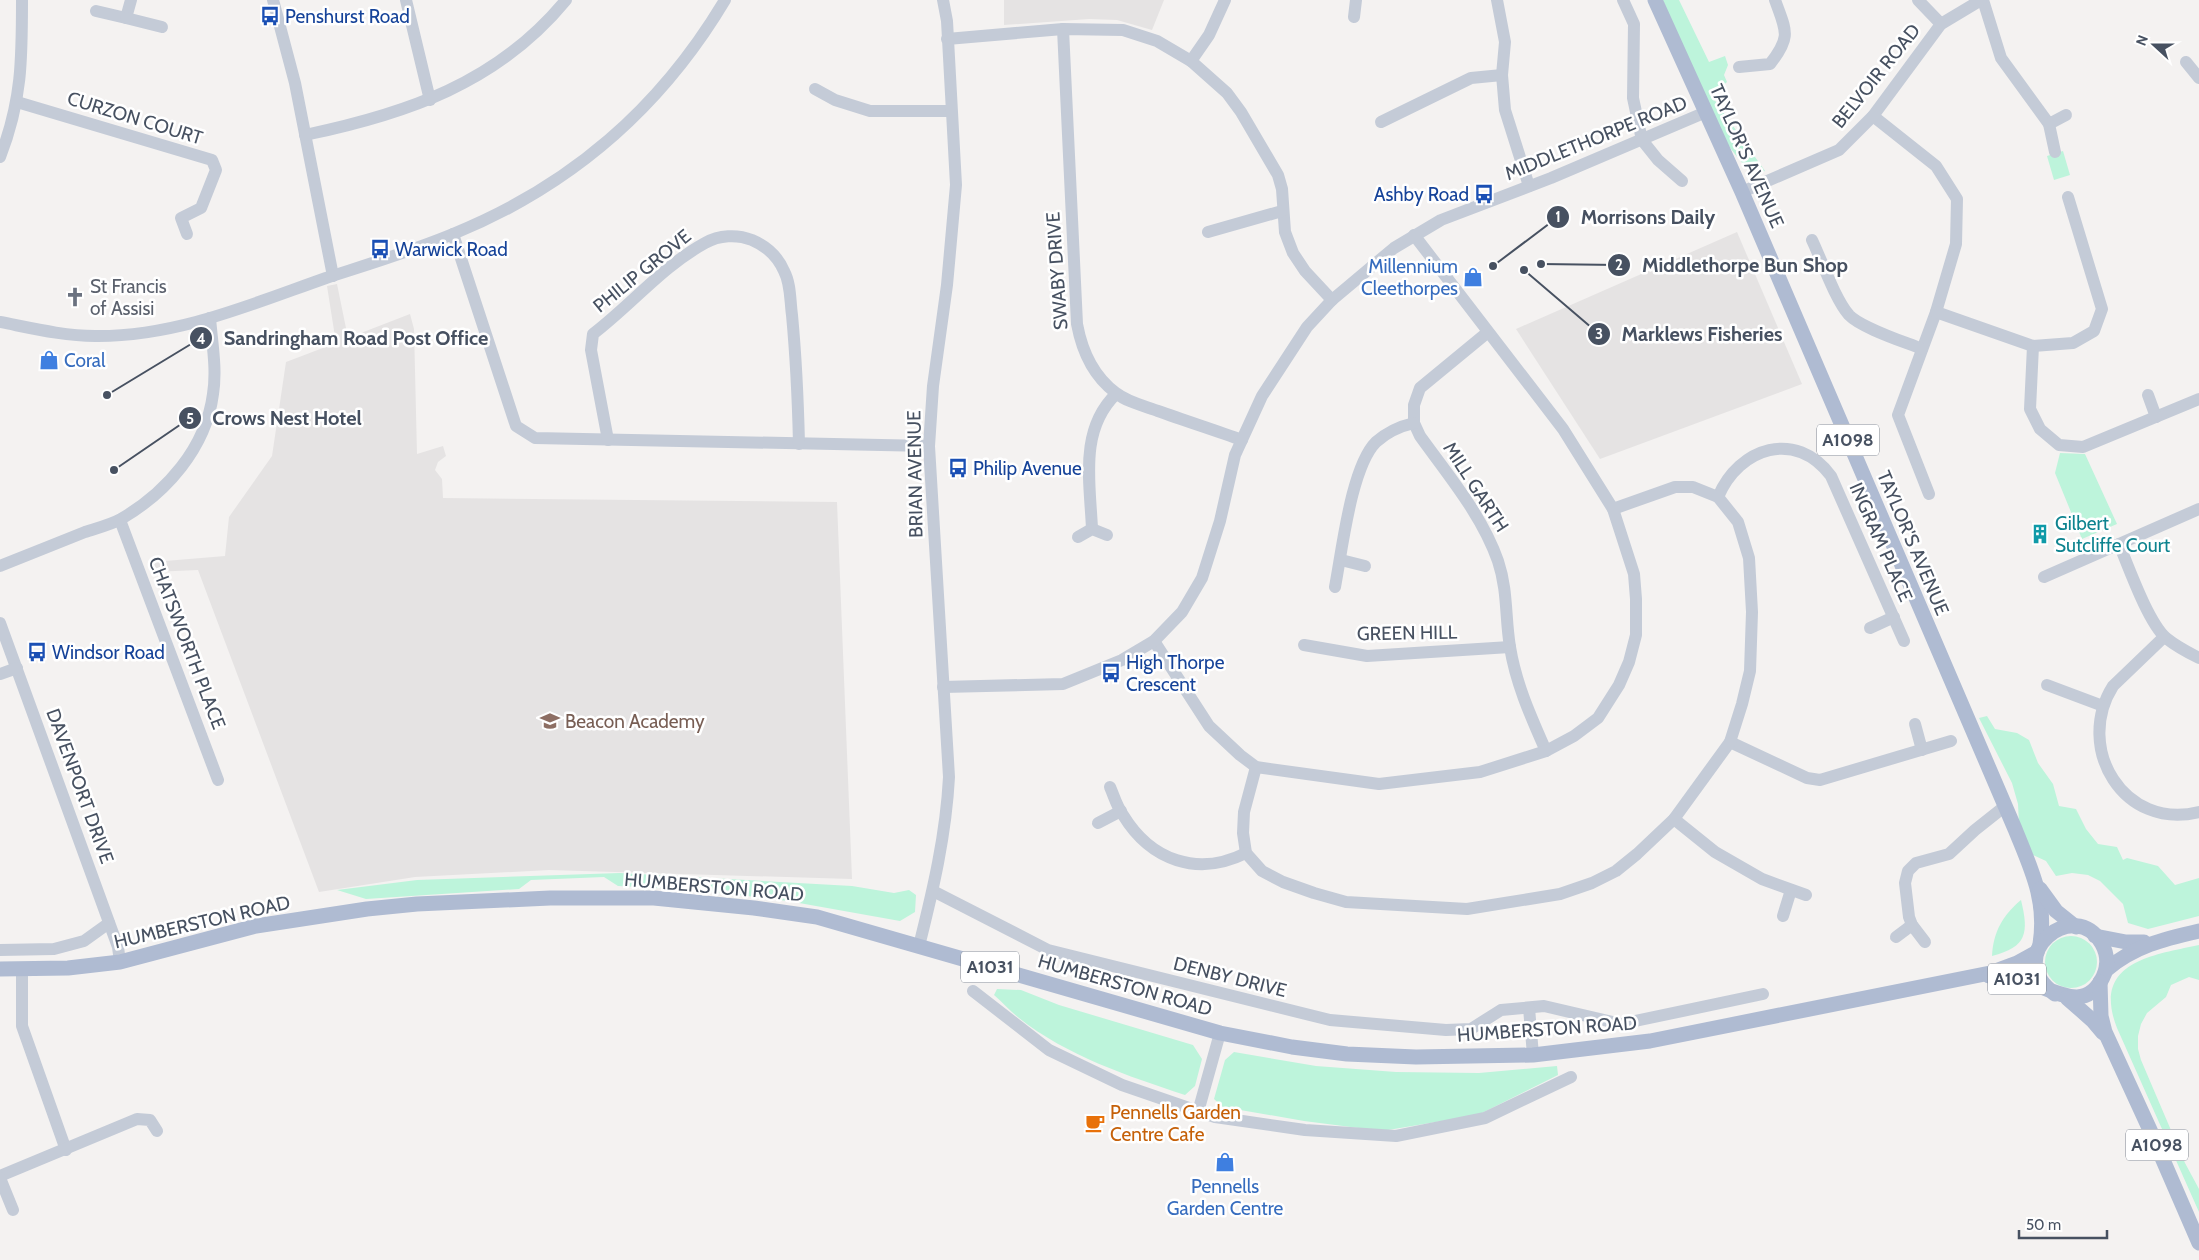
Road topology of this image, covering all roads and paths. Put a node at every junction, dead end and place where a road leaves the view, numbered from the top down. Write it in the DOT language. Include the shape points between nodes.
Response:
graph roads {
  1 [pos="22,0"];
  2 [pos="131,0"];
  3 [pos="273,0"];
  4 [pos="406,0"];
  5 [pos="566,0"];
  6 [pos="725,0"];
  7 [pos="944,0"];
  8 [pos="1225,0"];
  9 [pos="1356,0"];
  10 [pos="1497,0"];
  11 [pos="1623,0"];
  12 [pos="1656,0"];
  13 [pos="1775,0"];
  14 [pos="1918,0"];
  15 [pos="1982,0"];
  16 [pos="96,11"];
  17 [pos="126,18"];
  18 [pos="1354,18"];
  19 [pos="1941,24"];
  20 [pos="162,27"];
  21 [pos="1063,29"];
  22 [pos="947,39"];
  23 [pos="1191,61"];
  24 [pos="2186,62"];
  25 [pos="1739,67"];
  26 [pos="1502,75"];
  27 [pos="2199,78"];
  28 [pos="815,89"];
  29 [pos="430,100"];
  30 [pos="17,102"];
  31 [pos="951,111"];
  32 [pos="1706,112"];
  33 [pos="2066,115"];
  34 [pos="1873,116"];
  35 [pos="1380,122"];
  36 [pos="2049,124"];
  37 [pos="305,134"];
  38 [pos="1642,140"];
  39 [pos="2055,152"];
  40 [pos="0,157"];
  41 [pos="1682,181"];
  42 [pos="1529,186"];
  43 [pos="1742,192"];
  44 [pos="2068,197"];
  45 [pos="1282,211"];
  46 [pos="1208,232"];
  47 [pos="187,234"];
  48 [pos="453,234"];
  49 [pos="1414,235"];
  50 [pos="1812,240"];
  51 [pos="333,276"];
  52 [pos="1332,300"];
  53 [pos="1936,312"];
  54 [pos="210,318"];
  55 [pos="0,322"];
  56 [pos="1488,332"];
  57 [pos="2033,346"];
  58 [pos="1922,349"];
  59 [pos="1116,394"];
  60 [pos="2148,395"];
  61 [pos="2199,399"];
  62 [pos="2156,417"];
  63 [pos="1414,422"];
  64 [pos="608,440"];
  65 [pos="1242,440"];
  66 [pos="799,444"];
  67 [pos="929,446"];
  68 [pos="1929,494"];
  69 [pos="1718,497"];
  70 [pos="2199,509"];
  71 [pos="1613,510"];
  72 [pos="120,520"];
  73 [pos="1092,529"];
  74 [pos="1107,535"];
  75 [pos="1078,537"];
  76 [pos="2118,544"];
  77 [pos="1340,560"];
  78 [pos="0,566"];
  79 [pos="1365,566"];
  80 [pos="2044,577"];
  81 [pos="1335,587"];
  82 [pos="1894,617"];
  83 [pos="0,623"];
  84 [pos="1870,628"];
  85 [pos="2164,637"];
  86 [pos="1154,641"];
  87 [pos="1904,641"];
  88 [pos="1304,645"];
  89 [pos="1510,647"];
  90 [pos="2199,658"];
  91 [pos="17,668"];
  92 [pos="0,674"];
  93 [pos="2047,685"];
  94 [pos="944,687"];
  95 [pos="2103,706"];
  96 [pos="1915,724"];
  97 [pos="1951,741"];
  98 [pos="1730,742"];
  99 [pos="1922,750"];
  100 [pos="1546,751"];
  101 [pos="1256,767"];
  102 [pos="218,780"];
  103 [pos="1110,787"];
  104 [pos="2004,807"];
  105 [pos="1121,811"];
  106 [pos="2199,812"];
  107 [pos="1674,819"];
  108 [pos="1098,822"];
  109 [pos="1246,853"];
  110 [pos="2036,882"];
  111 [pos="1792,890"];
  112 [pos="934,891"];
  113 [pos="1806,896"];
  114 [pos="1783,916"];
  115 [pos="109,923"];
  116 [pos="1912,925"];
  117 [pos="2076,926"];
  118 [pos="2199,931"];
  119 [pos="2096,936"];
  120 [pos="1896,938"];
  121 [pos="2158,941"];
  122 [pos="1925,942"];
  123 [pos="919,946"];
  124 [pos="2039,948"];
  125 [pos="0,950"];
  126 [pos="120,962"];
  127 [pos="22,968"];
  128 [pos="0,969"];
  129 [pos="1976,976"];
  130 [pos="2103,976"];
  131 [pos="973,991"];
  132 [pos="1763,994"];
  133 [pos="2061,996"];
  134 [pos="1529,1008"];
  135 [pos="1220,1033"];
  136 [pos="2111,1048"];
  137 [pos="1533,1055"];
  138 [pos="1571,1077"];
  139 [pos="1198,1112"];
  140 [pos="157,1132"];
  141 [pos="66,1150"];
  142 [pos="0,1177"];
  143 [pos="13,1210"];
  144 [pos="2199,1243"];
  1 -- 30 [label="street"];
  2 -- 17 [label="street"];
  3 -- 37 [label="street"];
  4 -- 29 [label="street"];
  5 -- 29 [label="street" via="502,60"];
  6 -- 48 [label="street" via="686,60 620,132 568,172 514,205"];
  7 -- 22 [label="street, BRIAN AVENUE"];
  8 -- 23 [label="street" via="1210,35"];
  9 -- 18 [label="street"];
  10 -- 26 [label="street" via="1505,42"];
  11 -- 38 [label="street" via="1634,24 1633,98"];
  12 -- 32 [label="main road, TAYLOR'S AVENUE / A1098"];
  13 -- 25 [label="street" via="1787,32 1782,49 1770,64"];
  14 -- 19 [label="street"];
  15 -- 19 [label="street, BELVOIR ROAD"];
  15 -- 36 [label="street" via="2001,58"];
  16 -- 17 [label="street"];
  17 -- 20 [label="street"];
  19 -- 34 [label="street, BELVOIR ROAD"];
  21 -- 22 [label="street"];
  21 -- 23 [label="street" via="1130,32 1157,41"];
  21 -- 59 [label="street, SWABY DRIVE" via="1077,324 1081,345 1090,363"];
  22 -- 31 [label="street, BRIAN AVENUE"];
  23 -- 45 [label="street" via="1227,93 1242,112 1278,175"];
  24 -- 27 [label="street"];
  26 -- 35 [label="street" via="1471,78"];
  26 -- 42 [label="street" via="1509,125"];
  28 -- 31 [label="street" via="835,100 870,111"];
  29 -- 37 [label="street" via="379,118"];
  30 -- 40 [label="street"];
  30 -- 47 [label="street, CURZON COURT" via="212,160 216,170 200,208 181,218"];
  31 -- 67 [label="street, BRIAN AVENUE" via="956,185"];
  32 -- 38 [label="street, MIDDLETHORPE ROAD"];
  32 -- 43 [label="main road, TAYLOR'S AVENUE / A1098"];
  33 -- 36 [label="street"];
  34 -- 43 [label="street, BELVOIR ROAD" via="1839,150"];
  34 -- 53 [label="street" via="1936,166 1957,199 1956,244"];
  36 -- 39 [label="street"];
  37 -- 51 [label="street"];
  38 -- 41 [label="street" via="1658,160"];
  38 -- 42 [label="street, MIDDLETHORPE ROAD"];
  42 -- 49 [label="street, MIDDLETHORPE ROAD" via="1441,220"];
  43 -- 104 [label="main road, TAYLOR'S AVENUE / A1098"];
  44 -- 57 [label="street" via="2102,309 2094,331 2073,343"];
  45 -- 46 [label="street"];
  45 -- 52 [label="street" via="1293,253"];
  48 -- 51 [label="street"];
  48 -- 64 [label="street" via="516,426 535,438"];
  49 -- 52 [label="street, MIDDLETHORPE ROAD"];
  49 -- 56 [label="street"];
  50 -- 58 [label="street" via="1850,317"];
  51 -- 54 [label="street"];
  52 -- 65 [label="street, MIDDLETHORPE ROAD" via="1286,356 1262,396"];
  53 -- 57 [label="street"];
  53 -- 58 [label="street"];
  54 -- 55 [label="street" via="159,331 111,336 56,332"];
  54 -- 72 [label="street" via="213,395 206,421 192,451 172,479"];
  56 -- 63 [label="street" via="1420,388 1414,405"];
  56 -- 71 [label="street" via="1563,429"];
  57 -- 62 [label="street" via="2030,409 2040,429 2059,445 2083,447"];
  58 -- 68 [label="street" via="1898,415"];
  59 -- 65 [label="street, SWABY DRIVE"];
  59 -- 73 [label="street" via="1097,419 1092,438 1089,457"];
  60 -- 62 [label="street"];
  61 -- 62 [label="street"];
  63 -- 77 [label="street" via="1391,432 1366,456 1359,471"];
  63 -- 89 [label="street, MILL GARTH" via="1420,436 1488,537 1504,584"];
  64 -- 66 [label="street"];
  64 -- 66 [label="street, PHILIP GROVE" via="591,350 593,334 685,254 707,242 731,236 757,242 778,260 785,272 797,362"];
  65 -- 86 [label="street, MIDDLETHORPE ROAD" via="1235,455 1220,521 1202,578 1182,612"];
  66 -- 67 [label="street"];
  67 -- 94 [label="street, BRIAN AVENUE"];
  69 -- 71 [label="street" via="1693,487 1675,487"];
  69 -- 82 [label="street, INGRAM PLACE" via="1739,466 1762,452 1790,448 1815,459 1831,476"];
  69 -- 98 [label="street" via="1738,522 1746,549 1752,612 1750,670"];
  70 -- 76 [label="street"];
  71 -- 100 [label="street" via="1634,574 1636,635 1629,662 1598,718"];
  72 -- 78 [label="street"];
  72 -- 102 [label="street, CHATSWORTH PLACE"];
  73 -- 74 [label="street"];
  73 -- 75 [label="street"];
  76 -- 80 [label="street"];
  76 -- 85 [label="street"];
  77 -- 79 [label="street"];
  77 -- 81 [label="street"];
  82 -- 84 [label="street, INGRAM PLACE"];
  82 -- 87 [label="street, INGRAM PLACE"];
  83 -- 91 [label="street, DAVENPORT DRIVE"];
  85 -- 90 [label="street"];
  85 -- 95 [label="street" via="2113,686"];
  86 -- 94 [label="street, MIDDLETHORPE ROAD" via="1122,660 1063,684"];
  86 -- 101 [label="street" via="1209,726"];
  88 -- 89 [label="street, GREEN HILL" via="1367,656"];
  89 -- 100 [label="street, MILL GARTH" via="1524,700"];
  91 -- 92 [label="street"];
  91 -- 115 [label="street, DAVENPORT DRIVE"];
  93 -- 95 [label="street"];
  94 -- 112 [label="street, BRIAN AVENUE" via="948,786"];
  95 -- 106 [label="street" via="2098,739 2107,771 2116,784 2142,806 2158,812"];
  96 -- 99 [label="street"];
  97 -- 99 [label="street"];
  98 -- 99 [label="street" via="1807,778 1820,780"];
  98 -- 107 [label="street"];
  100 -- 101 [label="street" via="1480,772 1379,784"];
  101 -- 109 [label="street" via="1244,812"];
  103 -- 105 [label="street"];
  104 -- 110 [label="main road, TAYLOR'S AVENUE / A1098"];
  104 -- 116 [label="street" via="1949,854 1916,863 1908,871 1906,896"];
  105 -- 108 [label="street"];
  105 -- 109 [label="street" via="1142,840 1172,859 1194,865 1215,864"];
  107 -- 109 [label="street" via="1616,871 1592,883 1560,894 1467,909 1346,902 1283,882 1262,871"];
  107 -- 111 [label="street" via="1715,852 1762,878"];
  110 -- 117 [label="main road, TAYLOR'S AVENUE / A1098" via="2056,911"];
  110 -- 124 [label="main road, TAYLOR'S AVENUE / A1098" via="2043,918"];
  111 -- 113 [label="street"];
  111 -- 114 [label="street"];
  112 -- 123 [label="street, BRIAN AVENUE"];
  112 -- 134 [label="street, DENBY DRIVE" via="1048,950 1330,1020 1462,1030 1471,1029 1501,1010"];
  115 -- 125 [label="street" via="84,941 54,950"];
  115 -- 126 [label="street, DAVENPORT DRIVE"];
  116 -- 120 [label="street"];
  116 -- 122 [label="street"];
  117 -- 119 [label="main road"];
  117 -- 124 [label="main road" via="2056,930"];
  118 -- 121 [label="main road"];
  119 -- 121 [label="main road" via="2126,942"];
  119 -- 130 [label="main road" via="2105,952"];
  121 -- 130 [label="main road" via="2130,952"];
  123 -- 126 [label="main road, HUMBERSTON ROAD / A1031" via="817,917 754,908 654,898 550,898 367,909 256,926"];
  123 -- 135 [label="main road, HUMBERSTON ROAD / A1031"];
  124 -- 129 [label="main road, HUMBERSTON ROAD / A1031" via="2004,969"];
  124 -- 133 [label="main road" via="2035,961 2040,981"];
  126 -- 127 [label="main road, HUMBERSTON ROAD / A1031" via="68,968"];
  127 -- 128 [label="main road, HUMBERSTON ROAD / A1031"];
  127 -- 141 [label="street" via="22,1026"];
  129 -- 133 [label="main road, HUMBERSTON ROAD / A1031" via="2019,980"];
  129 -- 137 [label="main road, HUMBERSTON ROAD / A1031" via="1650,1041"];
  130 -- 133 [label="main road" via="2086,995"];
  130 -- 136 [label="main road, A1098" via="2101,1016"];
  131 -- 139 [label="street" via="1049,1050 1122,1085"];
  132 -- 134 [label="street, DENBY DRIVE" via="1621,1024 1544,1006"];
  133 -- 136 [label="main road, A1098" via="2092,1020"];
  134 -- 137 [label="street"];
  135 -- 137 [label="main road, HUMBERSTON ROAD / A1031" via="1347,1054 1416,1057"];
  135 -- 139 [label="street"];
  136 -- 144 [label="main road, A1098"];
  138 -- 139 [label="street" via="1485,1118 1396,1136 1305,1130"];
  140 -- 141 [label="street" via="150,1120 141,1118"];
  141 -- 142 [label="street"];
  142 -- 143 [label="street"];
}
